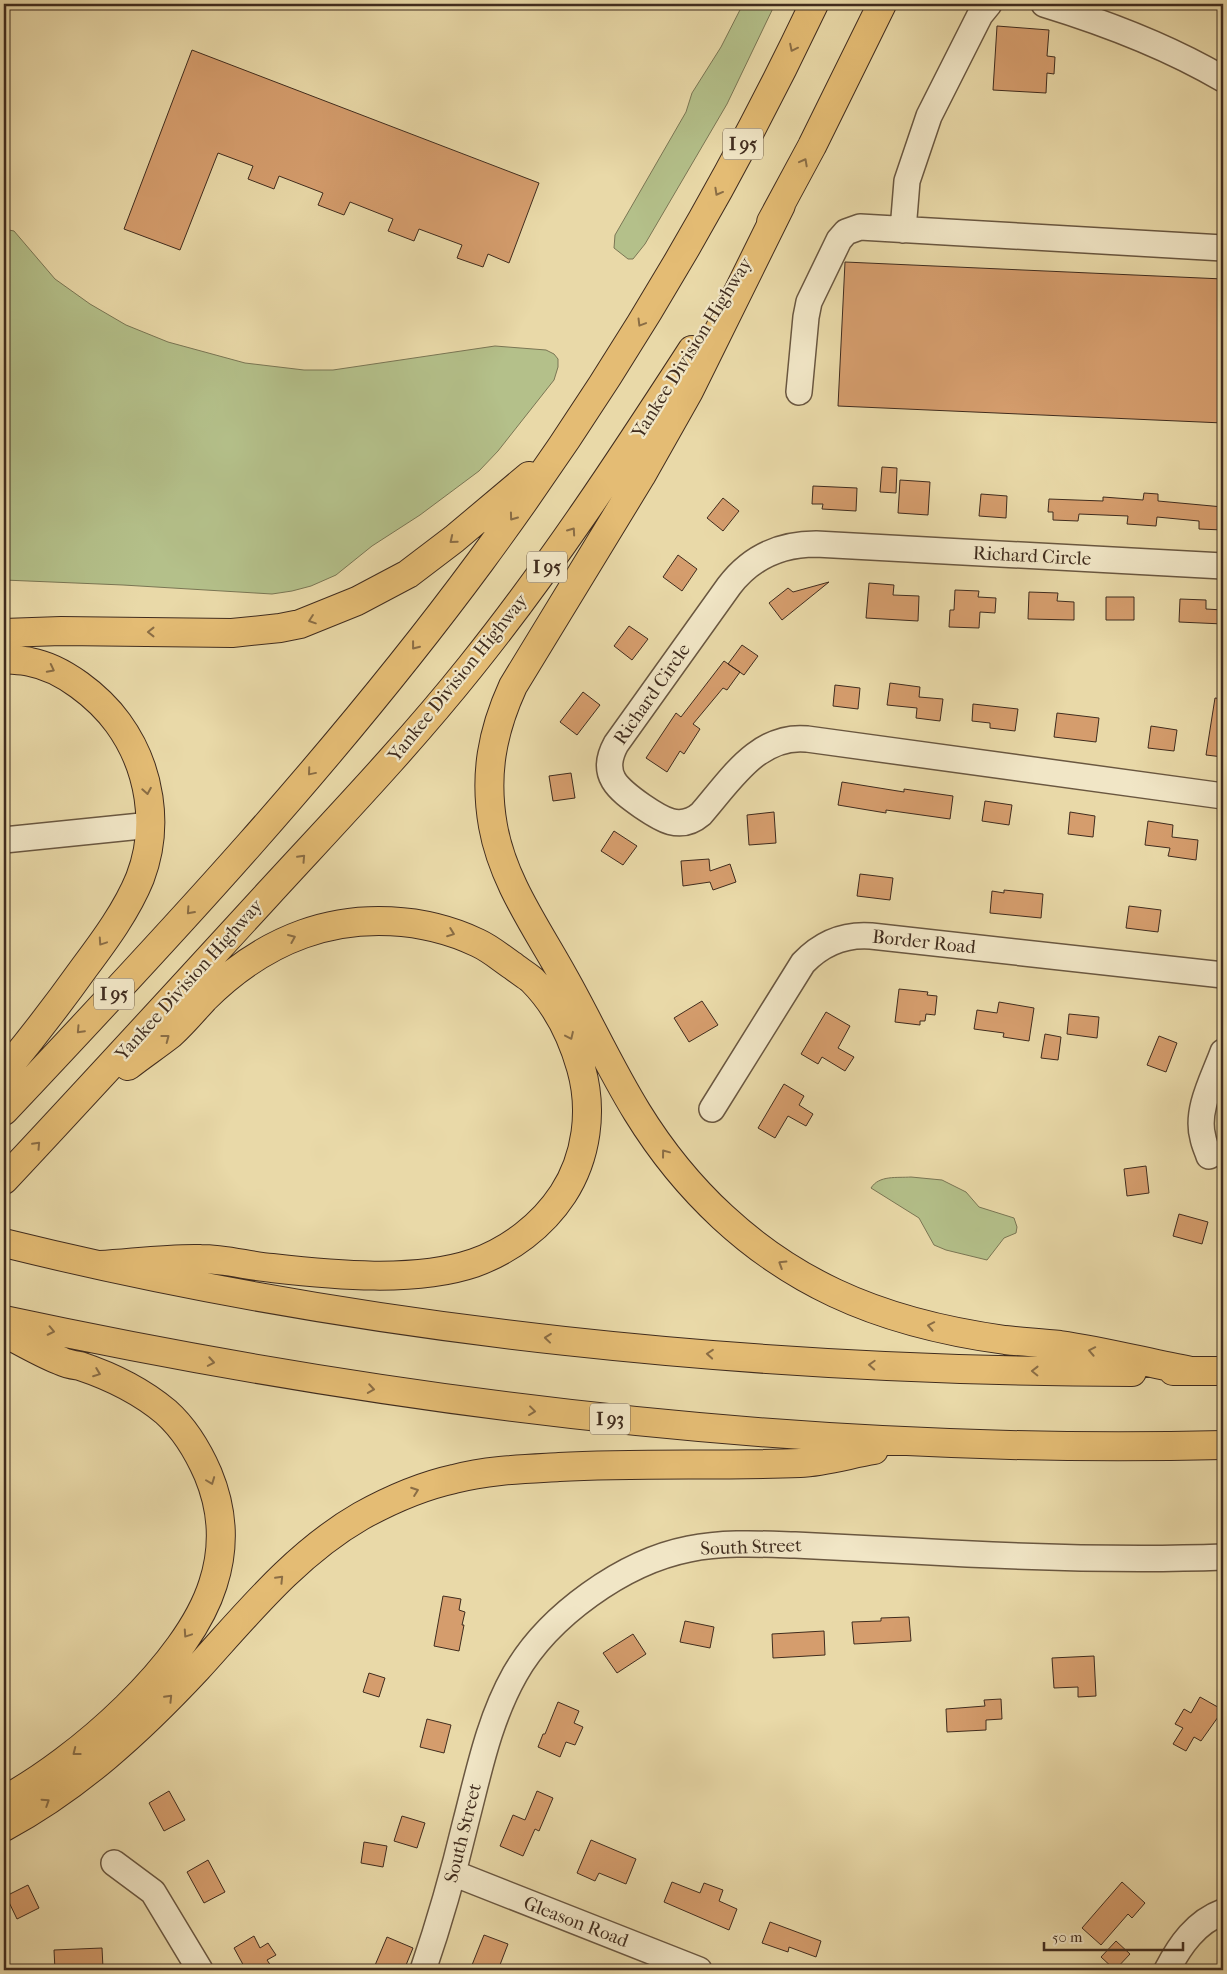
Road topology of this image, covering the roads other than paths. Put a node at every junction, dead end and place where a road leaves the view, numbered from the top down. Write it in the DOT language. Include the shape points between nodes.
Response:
graph roads {
  1 [pos="814,4"];
  2 [pos="882,4"];
  3 [pos="989,4"];
  4 [pos="1044,4"];
  5 [pos="1223,79"];
  6 [pos="781,205"];
  7 [pos="903,230"];
  8 [pos="1223,248"];
  9 [pos="799,392"];
  10 [pos="557,453"];
  11 [pos="1223,566"];
  12 [pos="4,633"];
  13 [pos="4,659"];
  14 [pos="1223,796"];
  15 [pos="150,825"];
  16 [pos="4,840"];
  17 [pos="1223,976"];
  18 [pos="1223,1052"];
  19 [pos="4,1072"];
  20 [pos="71,1109"];
  21 [pos="712,1109"];
  22 [pos="4,1111"];
  23 [pos="1209,1156"];
  24 [pos="4,1180"];
  25 [pos="4,1243"];
  26 [pos="100,1265"];
  27 [pos="4,1320"];
  28 [pos="4,1333"];
  29 [pos="1191,1371"];
  30 [pos="1223,1371"];
  31 [pos="922,1441"];
  32 [pos="1223,1445"];
  33 [pos="1223,1557"];
  34 [pos="4,1799"];
  35 [pos="4,1827"];
  36 [pos="114,1863"];
  37 [pos="453,1874"];
  38 [pos="1223,1912"];
  39 [pos="200,1970"];
  40 [pos="423,1970"];
  41 [pos="699,1970"];
  42 [pos="1167,1970"];
  1 -- 10 [label="highway, I 95, one-way" via="764,106 700,224 631,340"];
  6 -- 2 [label="highway, Yankee Division Highway / I 95, one-way"];
  3 -- 7 [label="street" via="980,15 929,116 907,181"];
  4 -- 5 [label="street" via="1119,28"];
  20 -- 6 [label="highway, Yankee Division Highway / I 95, one-way" via="350,806 471,667 555,557 599,492 710,322"];
  29 -- 6 [label="highway, one-way" via="1061,1345 1002,1339 887,1314 834,1293 795,1272 743,1236 684,1178 635,1109 505,866 489,795 492,746 503,708 513,686 689,391"];
  7 -- 8 [label="street"];
  7 -- 9 [label="street" via="855,228 839,240 807,309"];
  10 -- 12 [label="highway, one-way" via="408,574 315,619 280,628 232,632"];
  10 -- 22 [label="highway, I 95, one-way" via="438,617 348,729 178,924"];
  11 -- 14 [label="street, Richard Circle" via="816,544 776,549 752,562 733,580 616,744 610,766 613,780 621,791 660,819 677,823 690,821 701,814 756,753 790,739"];
  13 -- 15 [label="highway, one-way" via="44,666 86,688 103,704 128,738 144,773"];
  15 -- 16 [label="street"];
  15 -- 19 [label="highway, one-way" via="143,870 124,907 75,981"];
  17 -- 21 [label="street, Border Road" via="871,936 839,939 819,949 803,963"];
  18 -- 23 [label="street" via="1202,1118 1202,1137"];
  24 -- 20 [label="highway, Yankee Division Highway / I 95, one-way"];
  20 -- 26 [label="highway, one-way" via="172,1033 248,960 303,934 365,921 441,929 494,952 531,979 547,997 570,1035 584,1076 588,1112 585,1135 567,1188 540,1223 509,1247 474,1263 439,1271 400,1274 292,1270 202,1259"];
  25 -- 26 [label="highway"];
  29 -- 26 [label="highway, one-way" via="938,1368 614,1346 347,1311"];
  27 -- 31 [label="highway, I 93, one-way" via="256,1370 457,1401 689,1426"];
  28 -- 34 [label="highway, one-way" via="61,1361 116,1381 166,1413 197,1451 206,1470 219,1508 222,1536 210,1594 172,1656 121,1712 82,1747 48,1773"];
  29 -- 30 [label="highway"];
  31 -- 32 [label="highway, I 93" via="1086,1446"];
  35 -- 31 [label="highway, one-way" via="76,1782 118,1747 304,1557 341,1528 398,1498 454,1478 514,1470 593,1465 802,1463"];
  33 -- 37 [label="street, South Street" via="1016,1556 746,1543 688,1549 663,1556 612,1580 584,1599 543,1636 516,1672 497,1712 482,1757"];
  36 -- 39 [label="street" via="153,1892"];
  37 -- 40 [label="street, South Street"];
  37 -- 41 [label="street, Gleason Road"];
  38 -- 42 [label="street" via="1193,1931"];
}
